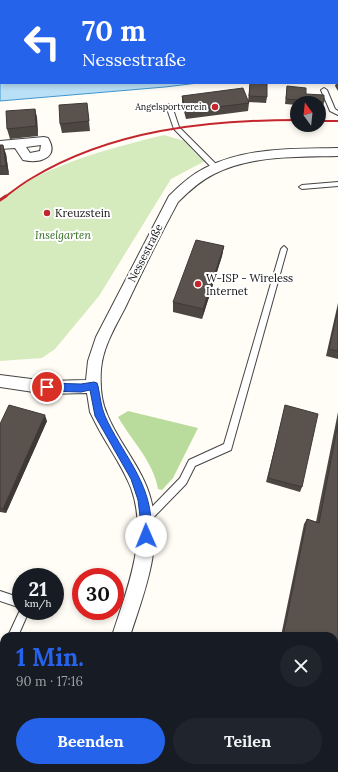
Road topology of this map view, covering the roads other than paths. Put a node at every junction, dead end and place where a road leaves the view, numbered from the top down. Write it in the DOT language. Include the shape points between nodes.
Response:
graph roads {
  1 [pos="324,90"];
  2 [pos="169,106"];
  3 [pos="338,113"];
  4 [pos="18,143"];
  5 [pos="0,145"];
  6 [pos="338,152"];
  7 [pos="216,167"];
  8 [pos="338,184"];
  9 [pos="302,187"];
  10 [pos="284,249"];
  11 [pos="0,381"];
  12 [pos="94,386"];
  13 [pos="146,519"];
  14 [pos="0,596"];
  15 [pos="12,600"];
  16 [pos="20,620"];
  17 [pos="16,632"];
  18 [pos="122,632"];
  1 -- 3 [label="lane" via="332,110"];
  2 -- 7 [label="lane" via="176,128"];
  4 -- 5 [label="street"];
  6 -- 7 [label="street, Nessestraße" via="268,154"];
  7 -- 12 [label="street, Nessestraße" via="196,177 173,199 112,316 98,350"];
  8 -- 9 [label="lane"];
  10 -- 13 [label="lane" via="228,448 192,463 183,481"];
  11 -- 12 [label="street" via="47,387"];
  12 -- 13 [label="street, Nessestraße" via="100,416 135,477"];
  13 -- 18 [label="street, Nessestraße" via="139,580"];
  14 -- 15 [label="lane"];
  16 -- 17 [label="lane"];
}
